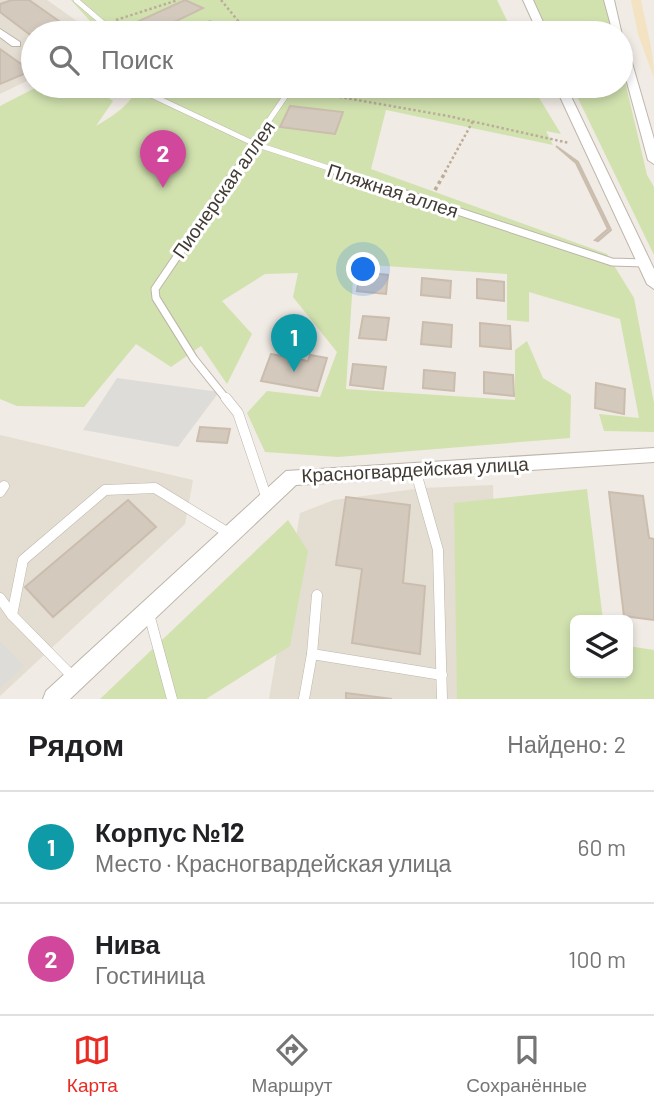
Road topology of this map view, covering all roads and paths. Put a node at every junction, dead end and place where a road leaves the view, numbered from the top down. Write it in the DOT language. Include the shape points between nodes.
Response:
graph roads {
  1 [pos="76,0"];
  2 [pos="178,0"];
  3 [pos="220,0"];
  4 [pos="521,0"];
  5 [pos="528,0"];
  6 [pos="609,0"];
  7 [pos="100,21"];
  8 [pos="113,21"];
  9 [pos="238,21"];
  10 [pos="531,21"];
  11 [pos="538,21"];
  12 [pos="615,21"];
  13 [pos="0,32"];
  14 [pos="16,44"];
  15 [pos="633,85"];
  16 [pos="157,98"];
  17 [pos="285,98"];
  18 [pos="346,98"];
  19 [pos="566,98"];
  20 [pos="572,98"];
  21 [pos="473,121"];
  22 [pos="569,143"];
  23 [pos="255,144"];
  24 [pos="654,160"];
  25 [pos="429,202"];
  26 [pos="649,265"];
  27 [pos="654,284"];
  28 [pos="654,455"];
  29 [pos="415,469"];
  30 [pos="268,500"];
  31 [pos="230,534"];
  32 [pos="317,595"];
  33 [pos="0,598"];
  34 [pos="149,611"];
  35 [pos="12,615"];
  36 [pos="312,654"];
  37 [pos="442,675"];
  38 [pos="75,679"];
  39 [pos="54,699"];
  40 [pos="172,699"];
  41 [pos="304,699"];
  42 [pos="442,699"];
  1 -- 7 [label="lane"];
  2 -- 8 [label="path"];
  3 -- 9 [label="path"];
  4 -- 10 [label="street"];
  5 -- 11 [label="street"];
  6 -- 12 [label="street"];
  13 -- 14 [label="street"];
  15 -- 24 [label="street"];
  16 -- 23 [label="lane, Пляжная аллея"];
  17 -- 23 [label="lane, Пионерская аллея"];
  18 -- 21 [label="path"];
  19 -- 26 [label="street"];
  20 -- 26 [label="street"];
  21 -- 22 [label="path"];
  21 -- 25 [label="path"];
  23 -- 25 [label="lane, Пляжная аллея"];
  23 -- 30 [label="lane, Пионерская аллея" via="155,289 156,298 194,359 238,413"];
  25 -- 26 [label="lane, Пляжная аллея" via="612,262"];
  26 -- 27 [label="street"];
  28 -- 29 [label="street, Красногвардейская улица"];
  29 -- 30 [label="street, Красногвардейская улица" via="292,477"];
  29 -- 37 [label="lane" via="438,550"];
  30 -- 31 [label="street, Красногвардейская улица"];
  31 -- 34 [label="street, Красногвардейская улица"];
  31 -- 35 [label="lane" via="155,488 105,490 23,559"];
  32 -- 36 [label="lane"];
  33 -- 35 [label="lane"];
  34 -- 38 [label="street, Красногвардейская улица"];
  34 -- 40 [label="lane"];
  35 -- 38 [label="lane"];
  36 -- 37 [label="lane"];
  36 -- 41 [label="lane"];
  37 -- 42 [label="lane"];
  38 -- 39 [label="street, Красногвардейская улица"];
}
